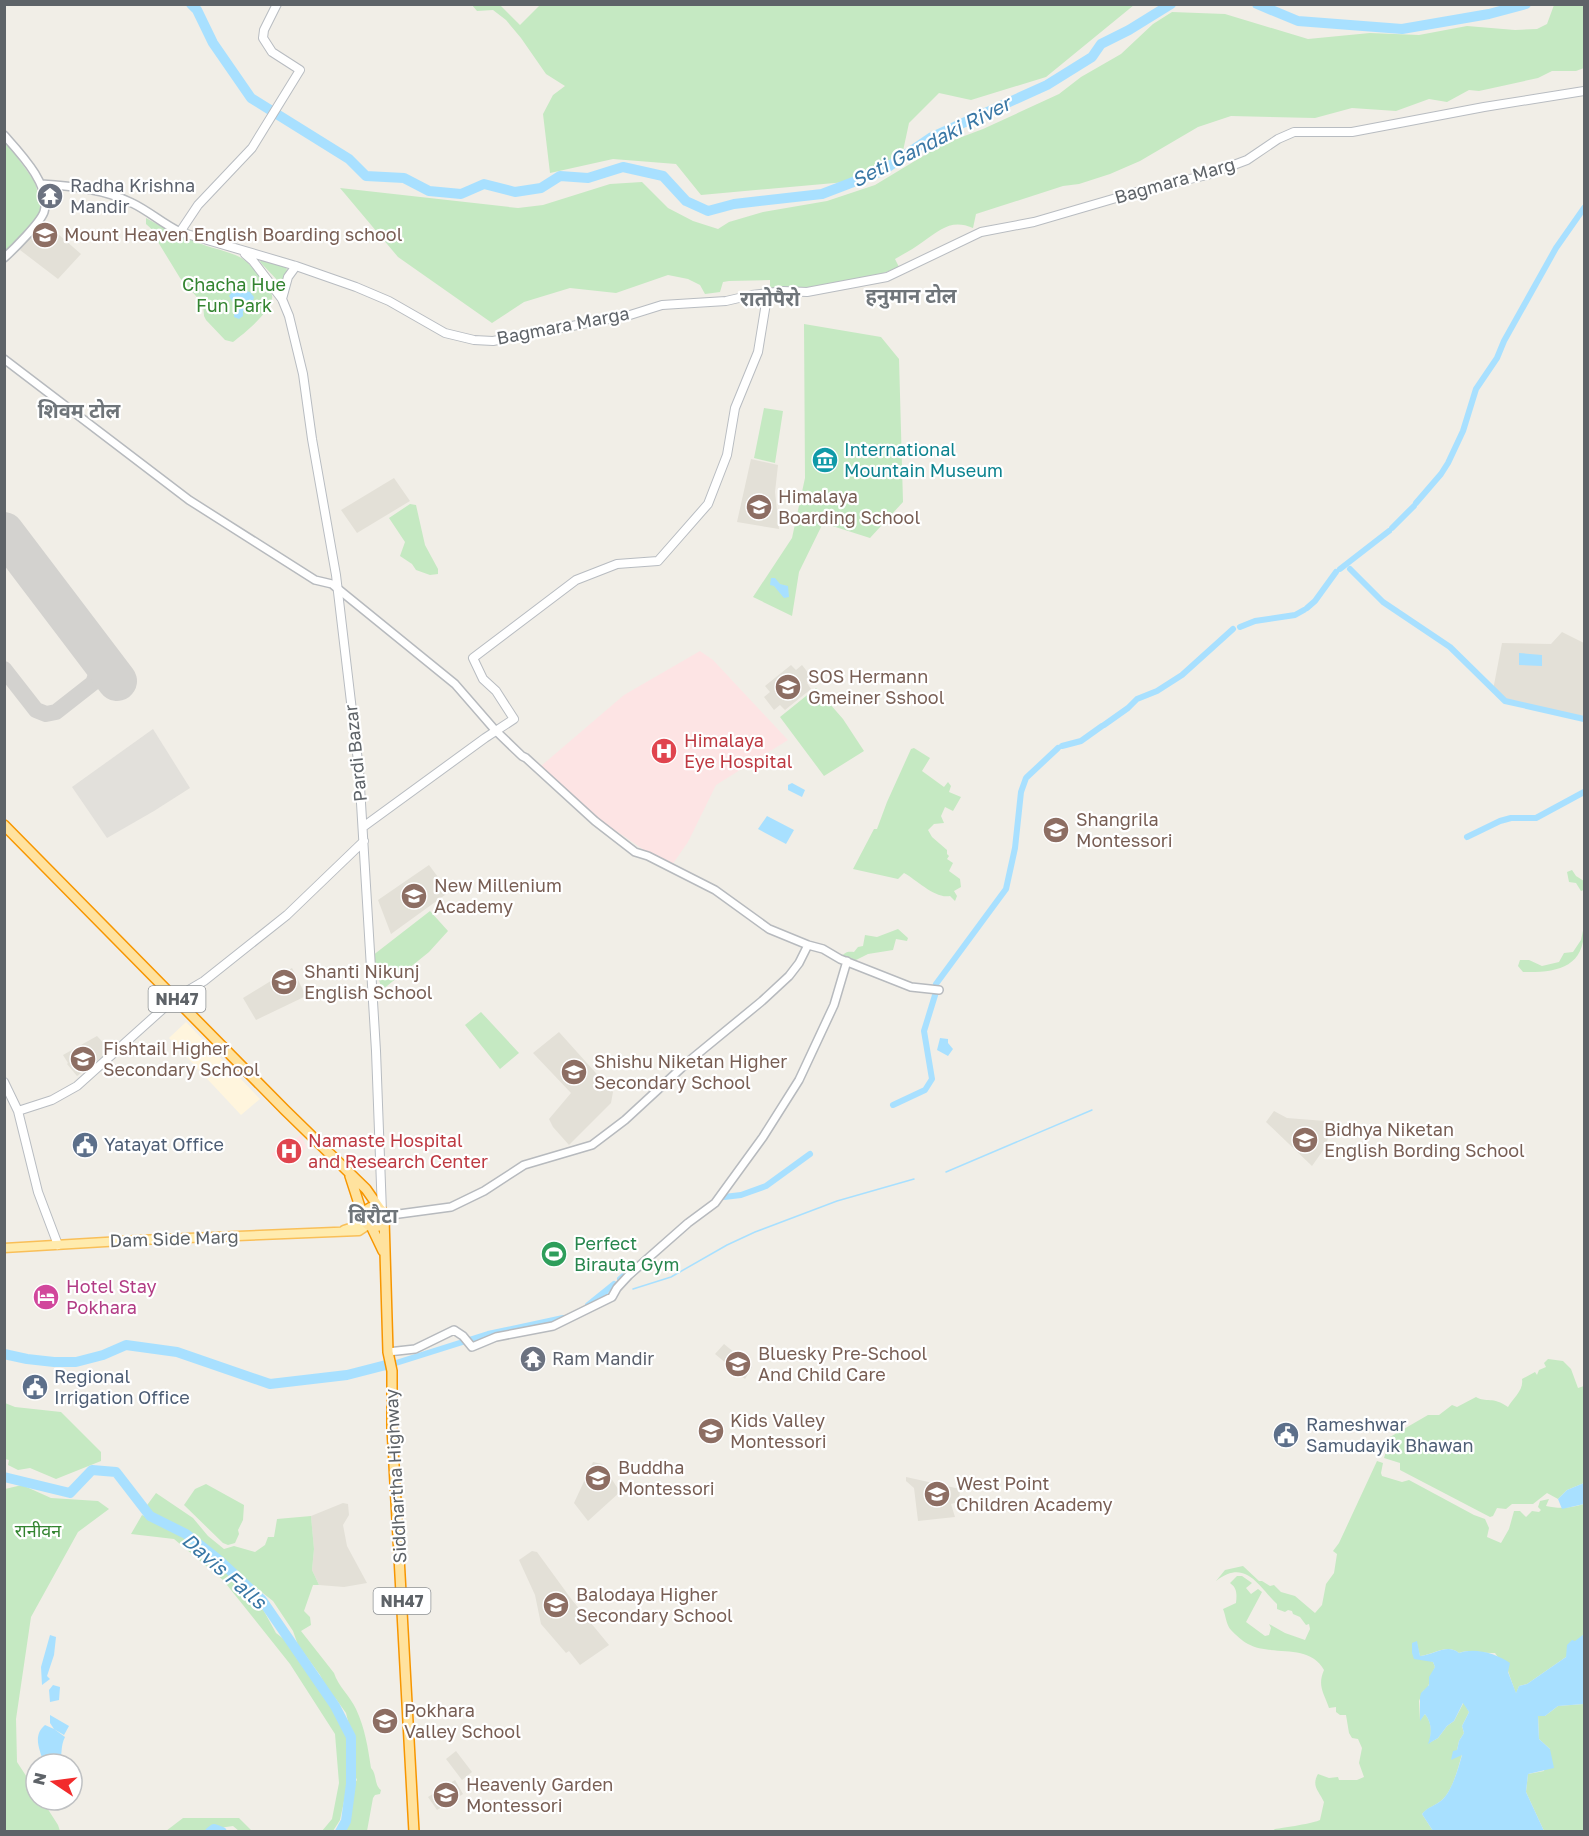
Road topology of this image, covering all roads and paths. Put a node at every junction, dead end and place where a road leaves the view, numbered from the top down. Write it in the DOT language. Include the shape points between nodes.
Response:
graph roads {
  1 [pos="277,4"];
  2 [pos="1584,91"];
  3 [pos="4,135"];
  4 [pos="41,184"];
  5 [pos="180,232"];
  6 [pos="241,251"];
  7 [pos="4,258"];
  8 [pos="296,266"];
  9 [pos="770,293"];
  10 [pos="282,299"];
  11 [pos="4,359"];
  12 [pos="337,588"];
  13 [pos="495,730"];
  14 [pos="4,825"];
  15 [pos="363,828"];
  16 [pos="364,841"];
  17 [pos="808,945"];
  18 [pos="847,962"];
  19 [pos="939,990"];
  20 [pos="175,998"];
  21 [pos="4,1082"];
  22 [pos="18,1111"];
  23 [pos="350,1173"];
  24 [pos="382,1214"];
  25 [pos="367,1220"];
  26 [pos="58,1245"];
  27 [pos="4,1248"];
  28 [pos="384,1255"];
  29 [pos="388,1354"];
  30 [pos="414,1832"];
  1 -- 5 [label="main road" via="263,38 272,52 300,70 247,155 198,205"];
  2 -- 9 [label="main road, Bagmara Marg" via="1352,132 1294,132 1247,160 1207,175 1034,222 981,232 887,277 807,292"];
  3 -- 4 [label="street"];
  4 -- 5 [label="street" via="77,186 119,198"];
  4 -- 7 [label="street" via="44,212"];
  5 -- 6 [label="main road, Bagmara Marga"];
  6 -- 8 [label="main road, Bagmara Marga"];
  6 -- 10 [label="main road, Pardi Bazar"];
  8 -- 9 [label="main road, Bagmara Marga" via="389,301 445,333 474,340 493,340 630,315 662,304 726,301"];
  8 -- 10 [label="main road" via="288,277"];
  9 -- 13 [label="main road" via="758,352 735,408 727,455 708,504 658,561 617,564 576,580 473,658 483,679 514,719"];
  10 -- 12 [label="main road, Pardi Bazar" via="303,374"];
  11 -- 12 [label="street" via="196,504 315,580"];
  12 -- 13 [label="street" via="455,684"];
  12 -- 15 [label="main road, Pardi Bazar" via="357,744"];
  13 -- 15 [label="main road"];
  13 -- 17 [label="street" via="635,852 708,886 770,929"];
  14 -- 20 [label="highway, NH47"];
  15 -- 16 [label="main road, Pardi Bazar"];
  16 -- 20 [label="main road" via="287,915 204,981"];
  16 -- 24 [label="main road, Pardi Bazar"];
  17 -- 18 [label="street"];
  17 -- 24 [label="street" via="799,963 762,1001 592,1145 524,1165 451,1207"];
  18 -- 19 [label="street" via="911,987"];
  18 -- 29 [label="street" via="834,1005 799,1080 763,1137 715,1203 615,1291 553,1326 496,1337 472,1347 454,1330 415,1348"];
  20 -- 22 [label="main road" via="77,1086 52,1100"];
  20 -- 23 [label="highway, NH47"];
  21 -- 22 [label="main road"];
  22 -- 26 [label="main road" via="39,1192"];
  23 -- 24 [label="highway"];
  23 -- 25 [label="highway, NH47"];
  24 -- 25 [label="highway" via="379,1225"];
  24 -- 25 [label="highway" via="371,1208"];
  24 -- 28 [label="highway, NH47"];
  25 -- 26 [label="main road, Dam Side Marg" via="343,1231"];
  25 -- 28 [label="highway, NH47"];
  26 -- 27 [label="main road, Dam Side Marg"];
  28 -- 29 [label="highway, NH47"];
  29 -- 30 [label="highway, Siddhartha Highway / NH47" via="392,1371"];
}
